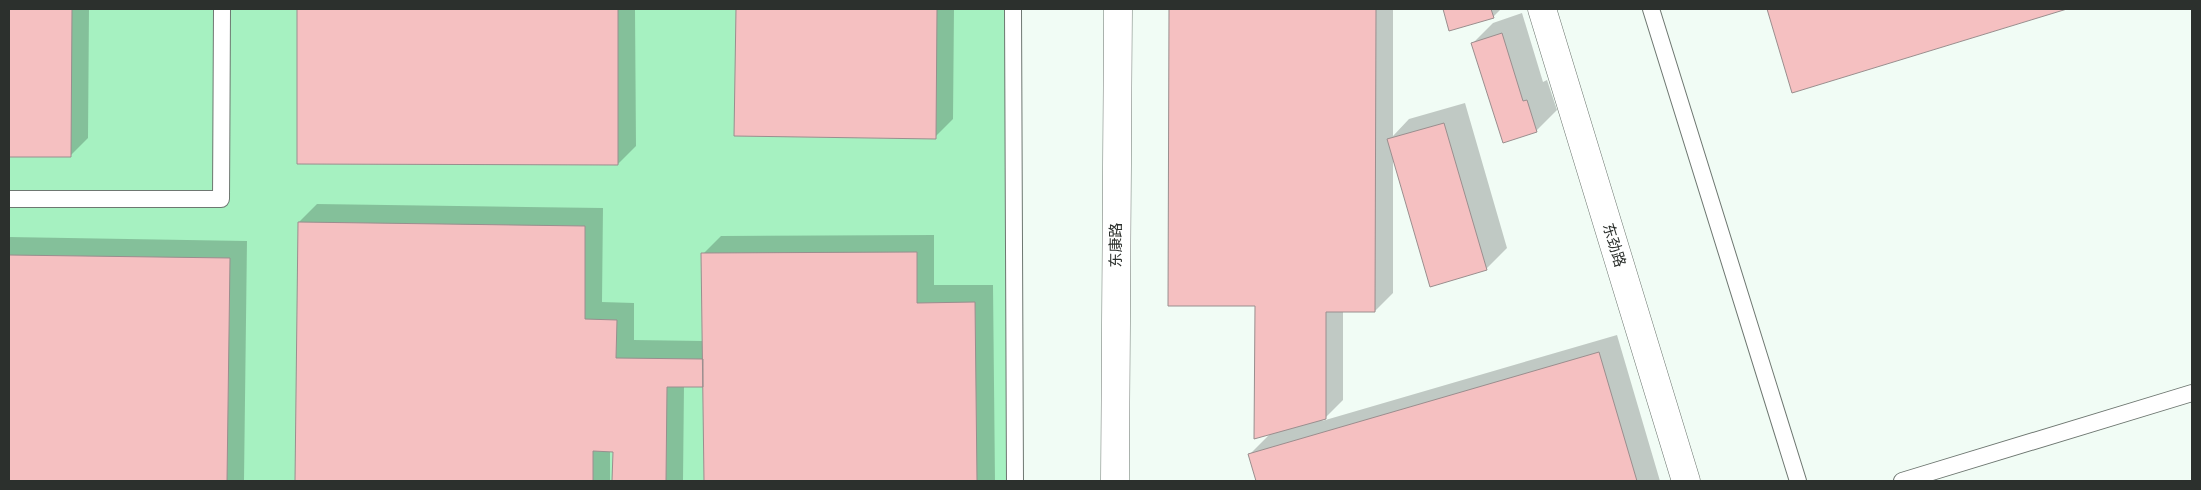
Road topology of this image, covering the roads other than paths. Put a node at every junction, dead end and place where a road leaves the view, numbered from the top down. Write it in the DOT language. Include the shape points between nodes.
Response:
graph roads {
  1 [pos="222,9"];
  2 [pos="1013,9"];
  3 [pos="1118,9"];
  4 [pos="1542,9"];
  5 [pos="1651,9"];
  6 [pos="9,199"];
  7 [pos="2192,393"];
  8 [pos="1014,481"];
  9 [pos="1114,481"];
  10 [pos="1686,481"];
  11 [pos="1798,481"];
  12 [pos="1902,481"];
  1 -- 6 [label="lane" via="221,200"];
  2 -- 8 [label="lane"];
  3 -- 9 [label="street, 东康路"];
  4 -- 10 [label="street, 东劲路"];
  5 -- 11 [label="lane"];
  7 -- 12 [label="lane"];
}
